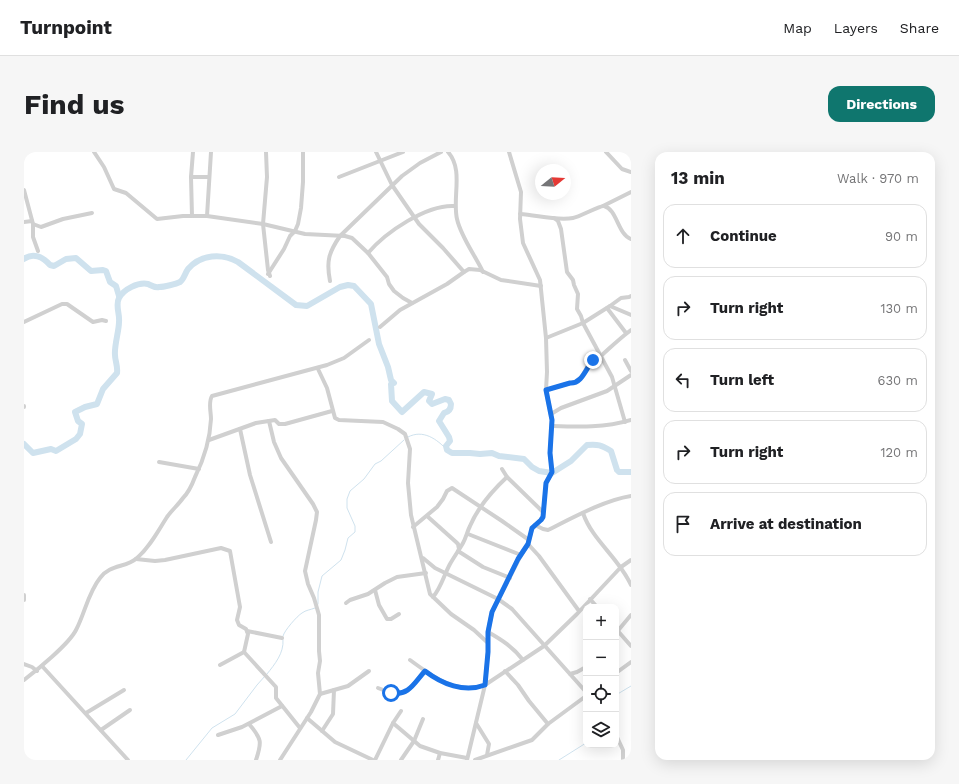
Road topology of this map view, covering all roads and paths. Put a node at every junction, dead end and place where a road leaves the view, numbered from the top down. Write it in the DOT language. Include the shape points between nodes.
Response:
graph roads {
  1 [pos="94,152"];
  2 [pos="193,152"];
  3 [pos="211,152"];
  4 [pos="266,152"];
  5 [pos="303,152"];
  6 [pos="376,152"];
  7 [pos="403,152"];
  8 [pos="441,152"];
  9 [pos="509,152"];
  10 [pos="606,152"];
  11 [pos="450,153"];
  12 [pos="380,161"];
  13 [pos="631,172"];
  14 [pos="190,177"];
  15 [pos="209,177"];
  16 [pos="339,177"];
  17 [pos="392,185"];
  18 [pos="24,190"];
  19 [pos="631,192"];
  20 [pos="455,206"];
  21 [pos="603,206"];
  22 [pos="92,213"];
  23 [pos="520,214"];
  24 [pos="192,216"];
  25 [pos="207,216"];
  26 [pos="414,217"];
  27 [pos="554,218"];
  28 [pos="24,222"];
  29 [pos="33,222"];
  30 [pos="263,224"];
  31 [pos="295,231"];
  32 [pos="340,236"];
  33 [pos="631,239"];
  34 [pos="38,251"];
  35 [pos="368,253"];
  36 [pos="464,272"];
  37 [pos="484,272"];
  38 [pos="330,281"];
  39 [pos="541,286"];
  40 [pos="631,296"];
  41 [pos="412,303"];
  42 [pos="609,307"];
  43 [pos="631,316"];
  44 [pos="106,321"];
  45 [pos="24,322"];
  46 [pos="583,323"];
  47 [pos="380,327"];
  48 [pos="631,330"];
  49 [pos="626,334"];
  50 [pos="546,338"];
  51 [pos="369,340"];
  52 [pos="602,356"];
  53 [pos="625,360"];
  54 [pos="318,369"];
  55 [pos="631,371"];
  56 [pos="631,375"];
  57 [pos="615,385"];
  58 [pos="546,390"];
  59 [pos="332,411"];
  60 [pos="551,414"];
  61 [pos="631,420"];
  62 [pos="269,421"];
  63 [pos="625,422"];
  64 [pos="552,426"];
  65 [pos="240,429"];
  66 [pos="209,440"];
  67 [pos="159,462"];
  68 [pos="199,469"];
  69 [pos="502,469"];
  70 [pos="507,477"];
  71 [pos="631,496"];
  72 [pos="481,507"];
  73 [pos="544,513"];
  74 [pos="583,513"];
  75 [pos="427,516"];
  76 [pos="535,525"];
  77 [pos="414,527"];
  78 [pos="468,534"];
  79 [pos="271,542"];
  80 [pos="528,542"];
  81 [pos="458,550"];
  82 [pos="521,555"];
  83 [pos="423,558"];
  84 [pos="136,559"];
  85 [pos="631,560"];
  86 [pos="621,567"];
  87 [pos="426,573"];
  88 [pos="446,573"];
  89 [pos="510,578"];
  90 [pos="631,584"];
  91 [pos="375,590"];
  92 [pos="24,595"];
  93 [pos="433,597"];
  94 [pos="498,599"];
  95 [pos="590,599"];
  96 [pos="24,600"];
  97 [pos="346,602"];
  98 [pos="594,604"];
  99 [pos="579,611"];
  100 [pos="399,614"];
  101 [pos="631,615"];
  102 [pos="619,628"];
  103 [pos="247,631"];
  104 [pos="488,632"];
  105 [pos="619,634"];
  106 [pos="282,638"];
  107 [pos="488,643"];
  108 [pos="544,646"];
  109 [pos="631,646"];
  110 [pos="244,652"];
  111 [pos="410,660"];
  112 [pos="523,660"];
  113 [pos="631,662"];
  114 [pos="24,664"];
  115 [pos="220,665"];
  116 [pos="42,666"];
  117 [pos="583,669"];
  118 [pos="37,671"];
  119 [pos="369,671"];
  120 [pos="425,671"];
  121 [pos="505,671"];
  122 [pos="619,671"];
  123 [pos="570,674"];
  124 [pos="24,680"];
  125 [pos="485,685"];
  126 [pos="378,688"];
  127 [pos="583,689"];
  128 [pos="124,690"];
  129 [pos="334,690"];
  130 [pos="320,694"];
  131 [pos="583,698"];
  132 [pos="282,706"];
  133 [pos="130,710"];
  134 [pos="401,711"];
  135 [pos="86,713"];
  136 [pos="307,718"];
  137 [pos="423,719"];
  138 [pos="476,723"];
  139 [pos="249,724"];
  140 [pos="393,724"];
  141 [pos="548,724"];
  142 [pos="300,728"];
  143 [pos="101,730"];
  144 [pos="322,731"];
  145 [pos="218,734"];
  146 [pos="414,741"];
  147 [pos="619,741"];
  148 [pos="440,753"];
  149 [pos="489,757"];
  150 [pos="467,759"];
  151 [pos="128,760"];
  152 [pos="256,760"];
  153 [pos="280,760"];
  154 [pos="374,760"];
  155 [pos="401,760"];
  156 [pos="438,760"];
  157 [pos="475,760"];
  158 [pos="623,760"];
  1 -- 24 [label="street" via="114,188 126,193 157,219"];
  2 -- 14 [label="street"];
  3 -- 15 [label="street"];
  4 -- 30 [label="street" via="267,177"];
  5 -- 31 [label="street" via="301,208"];
  6 -- 12 [label="street"];
  7 -- 12 [label="street"];
  8 -- 17 [label="street" via="420,163"];
  9 -- 23 [label="street" via="521,192"];
  10 -- 13 [label="street" via="622,169"];
  11 -- 20 [label="street" via="457,180"];
  12 -- 16 [label="street"];
  12 -- 17 [label="street"];
  14 -- 15 [label="street"];
  14 -- 24 [label="street"];
  15 -- 25 [label="street"];
  17 -- 26 [label="street"];
  17 -- 32 [label="street"];
  18 -- 29 [label="street"];
  19 -- 21 [label="street"];
  20 -- 26 [label="street" via="447,205"];
  20 -- 37 [label="street" via="460,228"];
  21 -- 27 [label="street" via="574,218"];
  21 -- 33 [label="street" via="609,209 625,236"];
  22 -- 29 [label="street" via="41,227"];
  23 -- 27 [label="street"];
  23 -- 39 [label="street" via="523,243"];
  24 -- 25 [label="street"];
  25 -- 30 [label="street"];
  26 -- 35 [label="street" via="385,236"];
  26 -- 36 [label="street" via="423,230"];
  27 -- 46 [label="street" via="561,229 567,272 578,294 577,309"];
  28 -- 29 [label="street"];
  29 -- 34 [label="street" via="33,237"];
  30 -- 31 [label="street"];
  30 -- 31 [label="street" via="269,275"];
  31 -- 32 [label="street"];
  32 -- 35 [label="street" via="352,238"];
  32 -- 38 [label="street" via="328,259"];
  35 -- 41 [label="street" via="394,290"];
  36 -- 37 [label="street" via="473,269"];
  36 -- 41 [label="street"];
  37 -- 39 [label="street" via="501,280"];
  39 -- 50 [label="street"];
  40 -- 42 [label="street" via="621,298"];
  41 -- 47 [label="street"];
  42 -- 43 [label="street"];
  42 -- 46 [label="street"];
  42 -- 49 [label="street"];
  44 -- 45 [label="street" via="93,322 67,304 62,304"];
  46 -- 50 [label="street"];
  46 -- 52 [label="street"];
  48 -- 49 [label="street"];
  49 -- 52 [label="street"];
  50 -- 58 [label="street"];
  51 -- 54 [label="street" via="344,358"];
  52 -- 57 [label="street"];
  52 -- 58 [label="street" via="590,363 574,384"];
  53 -- 55 [label="street"];
  54 -- 59 [label="street" via="327,388"];
  54 -- 66 [label="street" via="212,396"];
  56 -- 57 [label="street"];
  57 -- 60 [label="street" via="601,394"];
  57 -- 63 [label="street"];
  58 -- 60 [label="street"];
  59 -- 62 [label="street" via="285,424 279,424 276,420"];
  59 -- 77 [label="street" via="339,420 383,422 405,434 410,449 408,484"];
  60 -- 64 [label="street"];
  61 -- 63 [label="street"];
  62 -- 65 [label="street"];
  62 -- 130 [label="street" via="281,458 317,512 305,571 319,615"];
  63 -- 64 [label="street" via="598,426"];
  64 -- 73 [label="street" via="552,472 546,483"];
  65 -- 66 [label="street"];
  65 -- 79 [label="street" via="250,475"];
  66 -- 68 [label="street"];
  67 -- 68 [label="street"];
  68 -- 84 [label="street" via="189,491"];
  69 -- 70 [label="street"];
  70 -- 72 [label="street"];
  70 -- 73 [label="street"];
  71 -- 74 [label="street"];
  72 -- 75 [label="street" via="449,488 440,503"];
  72 -- 78 [label="street"];
  72 -- 80 [label="street"];
  73 -- 76 [label="street"];
  74 -- 76 [label="street" via="548,530"];
  74 -- 86 [label="street" via="589,527"];
  75 -- 77 [label="street"];
  75 -- 81 [label="street" via="458,544"];
  76 -- 80 [label="street"];
  77 -- 83 [label="street"];
  78 -- 81 [label="street"];
  78 -- 82 [label="street"];
  80 -- 82 [label="street"];
  80 -- 99 [label="street"];
  81 -- 88 [label="street"];
  81 -- 89 [label="street" via="483,567"];
  82 -- 89 [label="street"];
  83 -- 87 [label="street"];
  83 -- 88 [label="street"];
  84 -- 103 [label="street" via="165,560 221,548 230,551 240,608 236,620"];
  84 -- 116 [label="street" via="111,568 100,577 75,632"];
  85 -- 86 [label="street"];
  86 -- 90 [label="street"];
  86 -- 95 [label="street"];
  87 -- 91 [label="street" via="397,577"];
  87 -- 93 [label="street"];
  88 -- 93 [label="street"];
  88 -- 94 [label="street"];
  89 -- 94 [label="street"];
  91 -- 97 [label="street"];
  91 -- 100 [label="street" via="378,605 387,619"];
  92 -- 96 [label="street"];
  93 -- 107 [label="street"];
  94 -- 104 [label="street"];
  94 -- 108 [label="street" via="512,609"];
  95 -- 98 [label="street"];
  95 -- 99 [label="street"];
  99 -- 108 [label="street"];
  101 -- 102 [label="street"];
  103 -- 106 [label="street"];
  103 -- 110 [label="street"];
  104 -- 107 [label="street"];
  104 -- 112 [label="street" via="515,649"];
  105 -- 109 [label="street"];
  107 -- 125 [label="street"];
  108 -- 112 [label="street"];
  108 -- 123 [label="street"];
  110 -- 115 [label="street"];
  110 -- 132 [label="street" via="276,686 276,696"];
  111 -- 120 [label="street"];
  112 -- 121 [label="street"];
  113 -- 122 [label="street"];
  114 -- 118 [label="street"];
  116 -- 118 [label="street"];
  116 -- 135 [label="street"];
  117 -- 123 [label="street"];
  118 -- 124 [label="street"];
  119 -- 129 [label="street" via="353,683"];
  120 -- 125 [label="street" via="451,686 474,688"];
  120 -- 126 [label="street" via="404,693 391,693"];
  121 -- 125 [label="street"];
  121 -- 141 [label="street"];
  123 -- 127 [label="street"];
  125 -- 138 [label="street"];
  128 -- 135 [label="street"];
  129 -- 130 [label="street"];
  129 -- 144 [label="street" via="333,714"];
  130 -- 136 [label="street"];
  131 -- 141 [label="street"];
  132 -- 139 [label="street"];
  132 -- 142 [label="street"];
  133 -- 143 [label="street"];
  134 -- 140 [label="street"];
  135 -- 143 [label="street"];
  136 -- 142 [label="street"];
  136 -- 144 [label="street"];
  137 -- 146 [label="street"];
  138 -- 149 [label="street" via="488,744"];
  138 -- 150 [label="street"];
  139 -- 145 [label="street"];
  139 -- 152 [label="street" via="260,742"];
  140 -- 146 [label="street"];
  140 -- 154 [label="street"];
  141 -- 149 [label="street" via="532,740"];
  142 -- 153 [label="street"];
  143 -- 151 [label="street"];
  144 -- 154 [label="street" via="335,742"];
  146 -- 148 [label="street" via="420,746"];
  146 -- 155 [label="street"];
  147 -- 158 [label="street" via="623,750"];
  148 -- 150 [label="street"];
  148 -- 156 [label="street"];
  149 -- 157 [label="street"];
}
